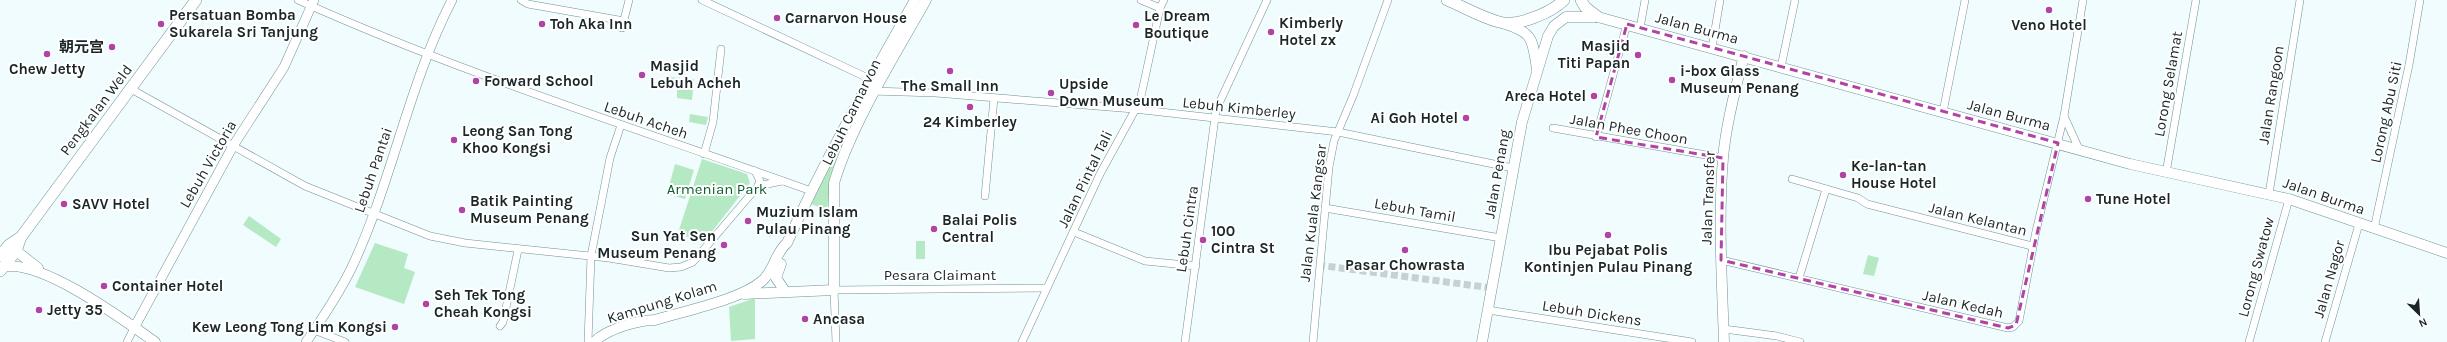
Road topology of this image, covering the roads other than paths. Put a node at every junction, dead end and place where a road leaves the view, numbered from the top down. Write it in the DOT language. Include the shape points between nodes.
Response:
graph roads {
  1 [pos="196,0"];
  2 [pos="298,0"];
  3 [pos="452,0"];
  4 [pos="520,0"];
  5 [pos="629,0"];
  6 [pos="702,0"];
  7 [pos="914,0"];
  8 [pos="926,0"];
  9 [pos="1141,0"];
  10 [pos="1164,0"];
  11 [pos="1267,0"];
  12 [pos="1388,0"];
  13 [pos="1447,0"];
  14 [pos="1564,0"];
  15 [pos="1581,0"];
  16 [pos="1645,0"];
  17 [pos="1720,0"];
  18 [pos="1795,0"];
  19 [pos="1965,0"];
  20 [pos="2083,0"];
  21 [pos="2196,0"];
  22 [pos="2300,0"];
  23 [pos="2420,0"];
  24 [pos="312,3"];
  25 [pos="1160,8"];
  26 [pos="1598,17"];
  27 [pos="1562,19"];
  28 [pos="1500,22"];
  29 [pos="1627,24"];
  30 [pos="1640,28"];
  31 [pos="721,48"];
  32 [pos="1712,48"];
  33 [pos="427,55"];
  34 [pos="1744,56"];
  35 [pos="1781,67"];
  36 [pos="1537,69"];
  37 [pos="870,79"];
  38 [pos="131,89"];
  39 [pos="863,91"];
  40 [pos="876,91"];
  41 [pos="994,98"];
  42 [pos="1134,109"];
  43 [pos="1943,112"];
  44 [pos="2064,116"];
  45 [pos="1215,119"];
  46 [pos="621,126"];
  47 [pos="1553,128"];
  48 [pos="1338,132"];
  49 [pos="1596,137"];
  50 [pos="2058,143"];
  51 [pos="233,146"];
  52 [pos="2079,149"];
  53 [pos="704,154"];
  54 [pos="1723,158"];
  55 [pos="1513,168"];
  56 [pos="755,171"];
  57 [pos="2166,173"];
  58 [pos="1792,179"];
  59 [pos="784,181"];
  60 [pos="758,186"];
  61 [pos="1826,189"];
  62 [pos="811,191"];
  63 [pos="2269,194"];
  64 [pos="985,196"];
  65 [pos="2289,199"];
  66 [pos="1325,208"];
  67 [pos="373,214"];
  68 [pos="2359,224"];
  69 [pos="2374,229"];
  70 [pos="1074,232"];
  71 [pos="1501,238"];
  72 [pos="788,243"];
  73 [pos="2032,246"];
  74 [pos="12,248"];
  75 [pos="518,250"];
  76 [pos="2447,253"];
  77 [pos="0,256"];
  78 [pos="592,256"];
  79 [pos="1721,260"];
  80 [pos="1196,266"];
  81 [pos="2,269"];
  82 [pos="44,274"];
  83 [pos="1799,278"];
  84 [pos="1046,288"];
  85 [pos="834,290"];
  86 [pos="785,291"];
  87 [pos="740,294"];
  88 [pos="1488,310"];
  89 [pos="655,320"];
  90 [pos="500,326"];
  91 [pos="134,328"];
  92 [pos="1724,329"];
  93 [pos="314,330"];
  94 [pos="127,342"];
  95 [pos="155,342"];
  96 [pos="306,342"];
  97 [pos="344,342"];
  98 [pos="588,342"];
  99 [pos="594,342"];
  100 [pos="607,342"];
  101 [pos="836,342"];
  102 [pos="1022,342"];
  103 [pos="1185,342"];
  104 [pos="1313,342"];
  105 [pos="1482,342"];
  106 [pos="1692,342"];
  107 [pos="1724,342"];
  108 [pos="1800,342"];
  109 [pos="2249,342"];
  110 [pos="2325,342"];
  1 -- 38 [label="main road, Pengkalan Weld"];
  2 -- 24 [label="street, Lebuh Acheh"];
  3 -- 33 [label="street, Lebuh Pantai"];
  4 -- 5 [label="street" via="528,4 623,24"];
  6 -- 37 [label="street"];
  7 -- 37 [label="main road, Lebuh Carnarvon"];
  8 -- 40 [label="main road, Lebuh Carnarvon"];
  9 -- 25 [label="street"];
  10 -- 25 [label="street, Jalan Pintal Tali"];
  11 -- 45 [label="street, Lebuh Cintra" via="1217,107"];
  12 -- 48 [label="street, Jalan Kuala Kangsar"];
  13 -- 28 [label="main road"];
  14 -- 28 [label="main road" via="1547,13 1533,18"];
  15 -- 26 [label="main road" via="1584,7"];
  16 -- 30 [label="street"];
  17 -- 32 [label="street"];
  18 -- 35 [label="street"];
  19 -- 43 [label="street"];
  20 -- 44 [label="street, Jalan Kedah"];
  21 -- 57 [label="street, Lorong Selamat"];
  22 -- 63 [label="street, Jalan Rangoon"];
  23 -- 69 [label="street, Lorong Abu Siti" via="2408,72"];
  24 -- 33 [label="street, Lebuh Acheh"];
  24 -- 51 [label="street, Lebuh Victoria" via="282,71"];
  25 -- 42 [label="street, Jalan Pintal Tali" via="1140,101"];
  26 -- 27 [label="main road, Jalan Burma" via="1572,16"];
  26 -- 29 [label="main road, Jalan Burma"];
  27 -- 36 [label="main road, Jalan Penang" via="1551,31"];
  28 -- 36 [label="main road" via="1522,29 1530,36"];
  29 -- 30 [label="main road, Jalan Burma"];
  29 -- 49 [label="street"];
  30 -- 32 [label="main road, Jalan Burma"];
  31 -- 53 [label="street" via="713,122"];
  32 -- 34 [label="main road, Jalan Burma"];
  33 -- 46 [label="street, Lebuh Acheh"];
  33 -- 67 [label="street, Lebuh Pantai"];
  34 -- 35 [label="main road, Jalan Burma"];
  34 -- 54 [label="main road, Jalan Transfer"];
  35 -- 43 [label="main road, Jalan Burma"];
  36 -- 55 [label="main road, Jalan Penang" via="1527,101"];
  37 -- 39 [label="main road, Lebuh Carnarvon"];
  38 -- 51 [label="street"];
  38 -- 74 [label="main road, Pengkalan Weld"];
  39 -- 40 [label="street, Lebuh Kimberley"];
  39 -- 62 [label="main road, Lebuh Carnarvon"];
  40 -- 41 [label="street, Lebuh Kimberley"];
  40 -- 85 [label="main road, Lebuh Carnarvon" via="834,183"];
  41 -- 42 [label="street, Lebuh Kimberley"];
  41 -- 64 [label="street"];
  42 -- 45 [label="street, Lebuh Kimberley"];
  42 -- 70 [label="street, Jalan Pintal Tali" via="1100,174"];
  43 -- 50 [label="main road, Jalan Burma"];
  44 -- 50 [label="street, Jalan Kedah"];
  44 -- 52 [label="street"];
  45 -- 48 [label="street, Lebuh Kimberley"];
  45 -- 80 [label="street, Lebuh Cintra"];
  46 -- 53 [label="street, Lebuh Acheh"];
  46 -- 78 [label="street" via="610,158"];
  47 -- 49 [label="street, Jalan Phee Choon"];
  48 -- 55 [label="street, Lebuh Kimberley"];
  48 -- 66 [label="street, Jalan Kuala Kangsar" via="1329,167"];
  49 -- 54 [label="street, Jalan Phee Choon"];
  50 -- 52 [label="main road, Jalan Burma"];
  50 -- 73 [label="street, Jalan Kedah"];
  51 -- 67 [label="street" via="305,186"];
  51 -- 91 [label="street, Lebuh Victoria"];
  52 -- 57 [label="main road, Jalan Burma"];
  53 -- 56 [label="street, Lebuh Acheh"];
  54 -- 79 [label="main road, Jalan Transfer"];
  55 -- 71 [label="main road, Jalan Penang"];
  56 -- 59 [label="street, Lebuh Acheh"];
  56 -- 60 [label="street" via="760,181"];
  57 -- 63 [label="main road, Jalan Burma"];
  58 -- 61 [label="street, Jalan Kelantan"];
  59 -- 60 [label="street"];
  59 -- 62 [label="street, Lebuh Acheh"];
  60 -- 78 [label="street" via="689,265 669,268"];
  61 -- 73 [label="street, Jalan Kelantan" via="1858,198 1867,204"];
  61 -- 83 [label="street"];
  62 -- 72 [label="main road, Lebuh Carnarvon"];
  63 -- 65 [label="main road, Jalan Burma"];
  65 -- 68 [label="main road, Jalan Burma"];
  65 -- 109 [label="street, Lorong Swatow"];
  66 -- 71 [label="street, Lebuh Tamil"];
  66 -- 104 [label="street, Jalan Kuala Kangsar"];
  67 -- 75 [label="street" via="430,236"];
  67 -- 93 [label="street, Lebuh Pantai" via="350,270"];
  68 -- 69 [label="main road, Jalan Burma"];
  68 -- 110 [label="street, Jalan Nagor"];
  69 -- 76 [label="main road, Jalan Burma"];
  70 -- 80 [label="street" via="1145,261"];
  70 -- 84 [label="street, Jalan Pintal Tali"];
  71 -- 88 [label="main road, Jalan Penang"];
  72 -- 86 [label="main road, Lebuh Carnarvon" via="788,249 776,274 777,281"];
  72 -- 87 [label="main road, Lebuh Carnarvon" via="782,248 766,277"];
  73 -- 83 [label="street, Jalan Kedah" via="2019,321 2008,328"];
  74 -- 77 [label="main road, Pengkalan Weld"];
  74 -- 81 [label="main road, Pengkalan Weld"];
  74 -- 82 [label="main road"];
  75 -- 78 [label="street"];
  75 -- 90 [label="street"];
  78 -- 98 [label="street"];
  79 -- 83 [label="street, Jalan Kedah"];
  79 -- 92 [label="main road, Jalan Transfer"];
  80 -- 103 [label="street, Lebuh Cintra"];
  81 -- 82 [label="main road" via="12,265"];
  82 -- 91 [label="main road"];
  84 -- 85 [label="street, Pesara Claimant"];
  84 -- 102 [label="street, Jalan Pintal Tali"];
  85 -- 86 [label="main road"];
  85 -- 101 [label="street, Lebuh Carnarvon"];
  86 -- 87 [label="main road"];
  87 -- 89 [label="main road, Kampung Kolam"];
  88 -- 105 [label="main road, Jalan Penang"];
  88 -- 106 [label="street, Lebuh Dickens"];
  89 -- 99 [label="main road, Kampung Kolam" via="646,320 623,328"];
  89 -- 100 [label="main road"];
  91 -- 94 [label="street, Lebuh Victoria"];
  91 -- 95 [label="main road"];
  92 -- 107 [label="main road, Jalan Transfer"];
  92 -- 108 [label="street"];
  93 -- 96 [label="street, Lebuh Pantai"];
  93 -- 97 [label="street"];
}
